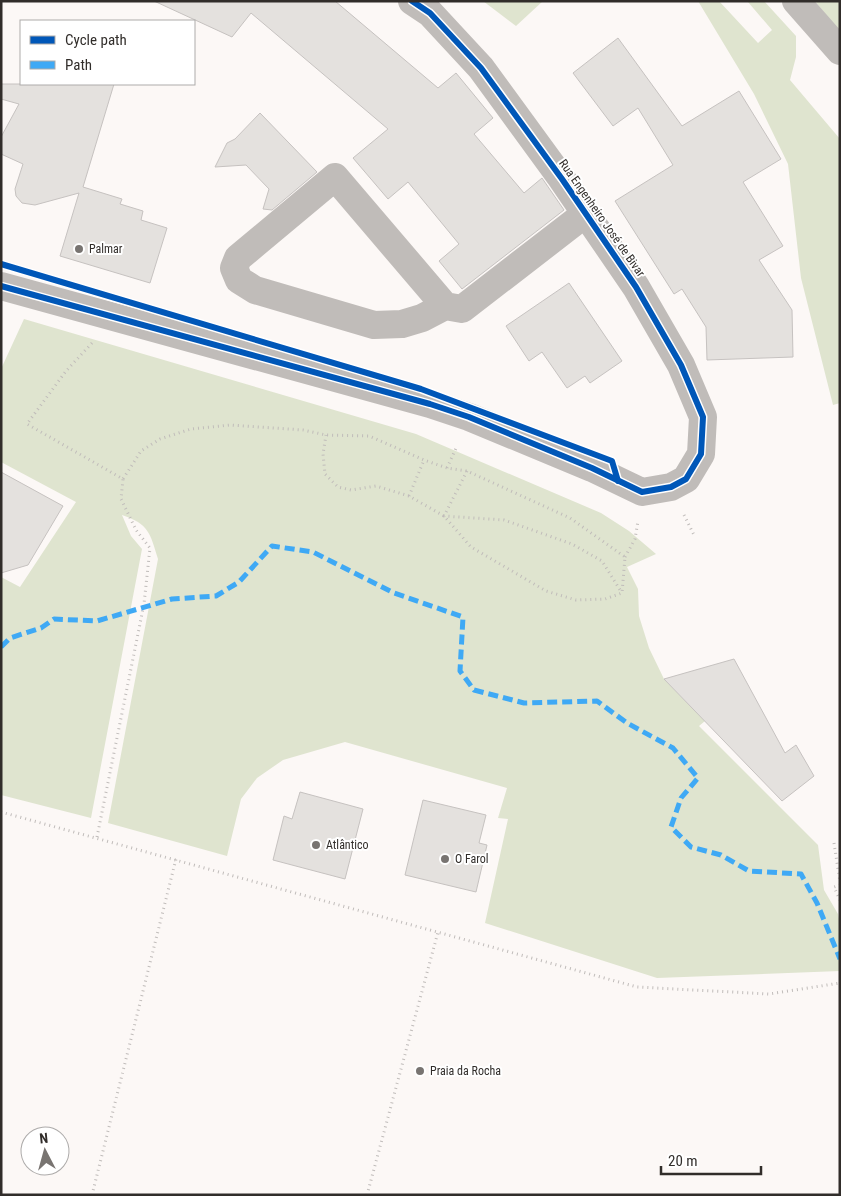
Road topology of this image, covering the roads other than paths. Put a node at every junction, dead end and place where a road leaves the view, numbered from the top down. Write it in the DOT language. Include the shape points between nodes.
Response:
graph roads {
  1 [pos="412,1"];
  2 [pos="796,1"];
  3 [pos="840,51"];
  4 [pos="585,214"];
  5 [pos="1,286"];
  6 [pos="445,306"];
  1 -- 4 [label="street, Rua Engenheiro José de Bivar" via="430,14 481,68"];
  2 -- 3 [label="street"];
  4 -- 5 [label="street, Rua Engenheiro José de Bivar" via="636,287 681,364 703,417 701,454 686,479 671,487 642,492 592,468 430,404"];
  4 -- 6 [label="street" via="462,309"];
  6 -- 6 [label="street" via="402,324 374,325 255,290 239,280 234,268 238,258 335,177"];
}
